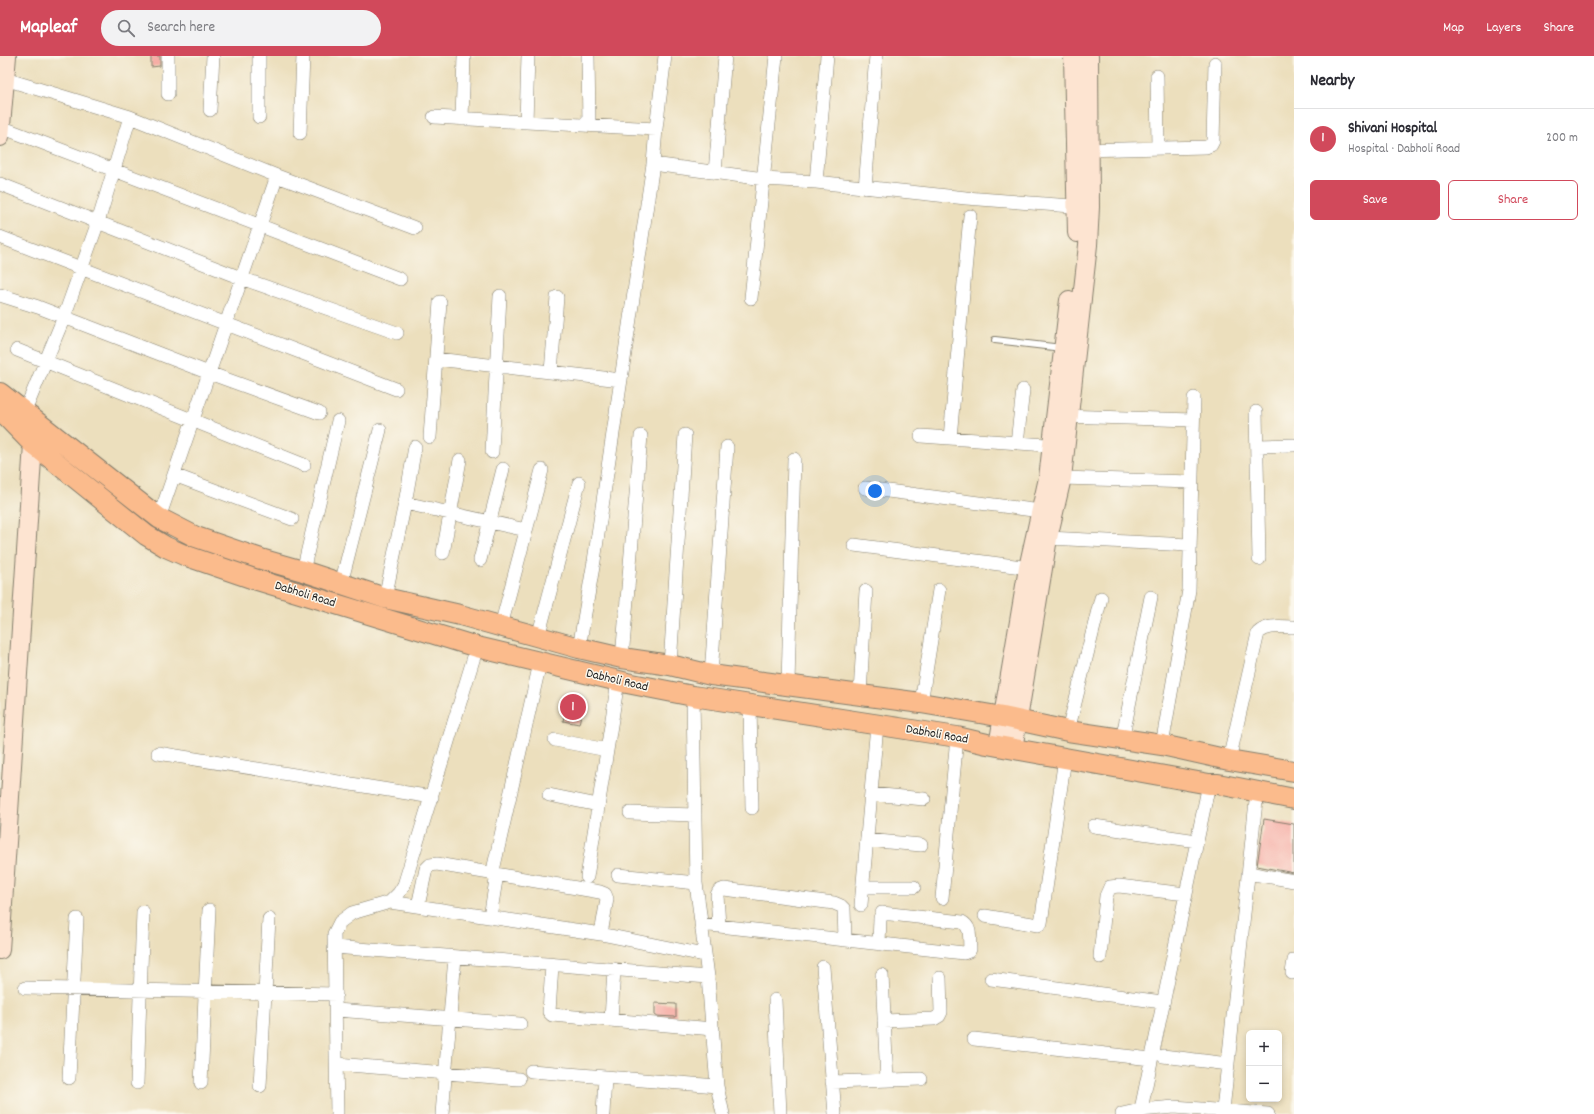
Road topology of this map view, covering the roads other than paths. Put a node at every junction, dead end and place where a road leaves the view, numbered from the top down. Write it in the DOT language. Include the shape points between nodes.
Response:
graph roads {
  1 [pos="7,56"];
  2 [pos="15,56"];
  3 [pos="168,56"];
  4 [pos="213,56"];
  5 [pos="259,56"];
  6 [pos="302,56"];
  7 [pos="464,56"];
  8 [pos="528,56"];
  9 [pos="588,56"];
  10 [pos="665,56"];
  11 [pos="725,56"];
  12 [pos="776,56"];
  13 [pos="827,56"];
  14 [pos="876,56"];
  15 [pos="0,57"];
  16 [pos="1081,62"];
  17 [pos="1215,63"];
  18 [pos="1157,76"];
  19 [pos="3,84"];
  20 [pos="168,94"];
  21 [pos="210,110"];
  22 [pos="130,117"];
  23 [pos="259,117"];
  24 [pos="434,117"];
  25 [pos="462,119"];
  26 [pos="526,122"];
  27 [pos="589,126"];
  28 [pos="656,129"];
  29 [pos="0,132"];
  30 [pos="300,133"];
  31 [pos="1158,148"];
  32 [pos="1082,150"];
  33 [pos="653,164"];
  34 [pos="114,170"];
  35 [pos="715,172"];
  36 [pos="277,176"];
  37 [pos="764,179"];
  38 [pos="816,182"];
  39 [pos="0,184"];
  40 [pos="865,188"];
  41 [pos="1083,206"];
  42 [pos="970,216"];
  43 [pos="98,222"];
  44 [pos="260,225"];
  45 [pos="415,228"];
  46 [pos="0,237"];
  47 [pos="82,268"];
  48 [pos="241,278"];
  49 [pos="400,279"];
  50 [pos="0,295"];
  51 [pos="500,296"];
  52 [pos="557,297"];
  53 [pos="751,298"];
  54 [pos="440,302"];
  55 [pos="64,317"];
  56 [pos="226,324"];
  57 [pos="397,333"];
  58 [pos="995,340"];
  59 [pos="1070,349"];
  60 [pos="17,350"];
  61 [pos="436,359"];
  62 [pos="45,362"];
  63 [pos="496,366"];
  64 [pos="551,372"];
  65 [pos="209,373"];
  66 [pos="621,380"];
  67 [pos="396,389"];
  68 [pos="1023,390"];
  69 [pos="0,393"];
  70 [pos="1194,398"];
  71 [pos="0,410"];
  72 [pos="25,412"];
  73 [pos="319,412"];
  74 [pos="1256,412"];
  75 [pos="1062,416"];
  76 [pos="1193,420"];
  77 [pos="192,421"];
  78 [pos="338,421"];
  79 [pos="380,430"];
  80 [pos="685,435"];
  81 [pos="641,436"];
  82 [pos="921,436"];
  83 [pos="430,437"];
  84 [pos="950,438"];
  85 [pos="1017,443"];
  86 [pos="33,444"];
  87 [pos="1294,445"];
  88 [pos="415,446"];
  89 [pos="1058,446"];
  90 [pos="1258,446"];
  91 [pos="727,447"];
  92 [pos="492,452"];
  93 [pos="794,459"];
  94 [pos="460,460"];
  95 [pos="304,465"];
  96 [pos="503,468"];
  97 [pos="542,470"];
  98 [pos="174,475"];
  99 [pos="1062,478"];
  100 [pos="1191,482"];
  101 [pos="579,483"];
  102 [pos="865,488"];
  103 [pos="406,503"];
  104 [pos="1047,512"];
  105 [pos="451,514"];
  106 [pos="159,518"];
  107 [pos="292,519"];
  108 [pos="490,523"];
  109 [pos="526,530"];
  110 [pos="1048,538"];
  111 [pos="854,545"];
  112 [pos="1189,545"];
  113 [pos="443,553"];
  114 [pos="1259,559"];
  115 [pos="480,560"];
  116 [pos="1035,568"];
  117 [pos="304,571"];
  118 [pos="341,584"];
  119 [pos="939,590"];
  120 [pos="866,591"];
  121 [pos="1150,597"];
  122 [pos="385,598"];
  123 [pos="1101,598"];
  124 [pos="501,626"];
  125 [pos="1294,627"];
  126 [pos="538,637"];
  127 [pos="477,647"];
  128 [pos="579,648"];
  129 [pos="622,658"];
  130 [pos="540,663"];
  131 [pos="670,666"];
  132 [pos="711,675"];
  133 [pos="618,681"];
  134 [pos="788,684"];
  135 [pos="860,694"];
  136 [pos="693,696"];
  137 [pos="922,703"];
  138 [pos="750,705"];
  139 [pos="1011,719"];
  140 [pos="876,725"];
  141 [pos="1068,731"];
  142 [pos="957,737"];
  143 [pos="555,740"];
  144 [pos="1122,740"];
  145 [pos="1162,745"];
  146 [pos="1006,747"];
  147 [pos="607,750"];
  148 [pos="158,753"];
  149 [pos="1065,758"];
  150 [pos="1229,760"];
  151 [pos="1294,771"];
  152 [pos="1209,784"];
  153 [pos="1257,792"];
  154 [pos="872,794"];
  155 [pos="549,795"];
  156 [pos="432,797"];
  157 [pos="924,799"];
  158 [pos="1294,799"];
  159 [pos="598,805"];
  160 [pos="752,808"];
  161 [pos="630,814"];
  162 [pos="695,815"];
  163 [pos="1094,826"];
  164 [pos="867,840"];
  165 [pos="1197,841"];
  166 [pos="921,845"];
  167 [pos="496,870"];
  168 [pos="1248,873"];
  169 [pos="618,875"];
  170 [pos="587,877"];
  171 [pos="1294,881"];
  172 [pos="696,883"];
  173 [pos="863,887"];
  174 [pos="914,887"];
  175 [pos="1186,894"];
  176 [pos="942,898"];
  177 [pos="390,902"];
  178 [pos="861,905"];
  179 [pos="418,906"];
  180 [pos="208,910"];
  181 [pos="143,912"];
  182 [pos="985,916"];
  183 [pos="490,917"];
  184 [pos="77,919"];
  185 [pos="269,919"];
  186 [pos="1,921"];
  187 [pos="701,924"];
  188 [pos="718,926"];
  189 [pos="601,934"];
  190 [pos="845,939"];
  191 [pos="879,943"];
  192 [pos="334,947"];
  193 [pos="0,950"];
  194 [pos="704,955"];
  195 [pos="455,957"];
  196 [pos="1100,957"];
  197 [pos="552,965"];
  198 [pos="823,967"];
  199 [pos="614,969"];
  200 [pos="882,974"];
  201 [pos="708,977"];
  202 [pos="940,978"];
  203 [pos="991,979"];
  204 [pos="25,988"];
  205 [pos="74,989"];
  206 [pos="140,990"];
  207 [pos="205,991"];
  208 [pos="265,993"];
  209 [pos="336,994"];
  210 [pos="775,1000"];
  211 [pos="1162,1002"];
  212 [pos="336,1010"];
  213 [pos="450,1018"];
  214 [pos="611,1020"];
  215 [pos="884,1021"];
  216 [pos="520,1024"];
  217 [pos="713,1029"];
  218 [pos="974,1039"];
  219 [pos="1157,1058"];
  220 [pos="337,1064"];
  221 [pos="1228,1064"];
  222 [pos="531,1071"];
  223 [pos="445,1073"];
  224 [pos="605,1077"];
  225 [pos="69,1078"];
  226 [pos="519,1079"];
  227 [pos="921,1079"];
  228 [pos="887,1080"];
  229 [pos="832,1082"];
  230 [pos="137,1083"];
  231 [pos="201,1084"];
  232 [pos="260,1086"];
  233 [pos="717,1086"];
  234 [pos="1223,1110"];
  235 [pos="1193,1111"];
  236 [pos="1140,1112"];
  237 [pos="1247,1113"];
  238 [pos="338,1114"];
  239 [pos="442,1114"];
  240 [pos="603,1114"];
  241 [pos="723,1114"];
  242 [pos="780,1114"];
  243 [pos="835,1114"];
  244 [pos="1122,1114"];
  245 [pos="1268,1114"];
  1 -- 2 [label="street"];
  1 -- 15 [label="street"];
  1 -- 19 [label="street"];
  3 -- 20 [label="street"];
  4 -- 21 [label="street"];
  5 -- 23 [label="street"];
  6 -- 30 [label="street"];
  7 -- 25 [label="street"];
  8 -- 26 [label="street"];
  9 -- 27 [label="street"];
  10 -- 28 [label="street"];
  11 -- 35 [label="street"];
  12 -- 37 [label="street"];
  13 -- 38 [label="street"];
  14 -- 40 [label="street"];
  16 -- 32 [label="street"];
  17 -- 31 [label="street" via="1211,145"];
  18 -- 31 [label="street"];
  19 -- 22 [label="street"];
  19 -- 29 [label="street"];
  22 -- 34 [label="street"];
  22 -- 36 [label="street"];
  24 -- 25 [label="street"];
  25 -- 26 [label="street"];
  26 -- 27 [label="street"];
  27 -- 28 [label="street"];
  28 -- 33 [label="street"];
  29 -- 34 [label="street"];
  31 -- 32 [label="street"];
  32 -- 41 [label="street"];
  33 -- 35 [label="street"];
  33 -- 66 [label="street"];
  34 -- 43 [label="street"];
  34 -- 44 [label="street"];
  35 -- 37 [label="street"];
  36 -- 44 [label="street"];
  36 -- 45 [label="street"];
  37 -- 38 [label="street"];
  37 -- 53 [label="street"];
  38 -- 40 [label="street"];
  39 -- 43 [label="street"];
  40 -- 41 [label="street"];
  41 -- 59 [label="street" via="1076,245 1078,283"];
  42 -- 84 [label="street"];
  43 -- 47 [label="street"];
  43 -- 48 [label="street"];
  44 -- 48 [label="street"];
  44 -- 49 [label="street"];
  46 -- 47 [label="street"];
  47 -- 55 [label="street"];
  47 -- 56 [label="street"];
  48 -- 56 [label="street"];
  48 -- 57 [label="street"];
  50 -- 55 [label="street"];
  51 -- 63 [label="street"];
  52 -- 64 [label="street"];
  54 -- 61 [label="street"];
  55 -- 62 [label="street"];
  55 -- 65 [label="street"];
  56 -- 65 [label="street"];
  56 -- 67 [label="street"];
  58 -- 59 [label="lane"];
  59 -- 75 [label="street"];
  60 -- 62 [label="street"];
  61 -- 63 [label="street"];
  61 -- 83 [label="street"];
  62 -- 72 [label="street"];
  62 -- 77 [label="street"];
  63 -- 64 [label="street"];
  63 -- 92 [label="street"];
  64 -- 66 [label="street"];
  65 -- 73 [label="street"];
  65 -- 77 [label="street"];
  66 -- 128 [label="street"];
  68 -- 85 [label="street"];
  69 -- 72 [label="main road, Dabholi Road"];
  70 -- 76 [label="street"];
  71 -- 86 [label="main road, Dabholi Road"];
  72 -- 106 [label="main road, Dabholi Road"];
  74 -- 90 [label="street"];
  75 -- 76 [label="street"];
  75 -- 89 [label="street"];
  76 -- 100 [label="street"];
  77 -- 95 [label="street"];
  77 -- 98 [label="street"];
  78 -- 117 [label="street"];
  79 -- 118 [label="street"];
  80 -- 131 [label="street"];
  81 -- 129 [label="street"];
  82 -- 84 [label="street"];
  84 -- 85 [label="street"];
  85 -- 89 [label="street"];
  86 -- 127 [label="main road, Dabholi Road" via="166,547 257,580"];
  86 -- 186 [label="street"];
  87 -- 90 [label="street"];
  88 -- 103 [label="street"];
  89 -- 99 [label="street"];
  89 -- 104 [label="street" via="1048,478"];
  90 -- 114 [label="street"];
  91 -- 132 [label="street"];
  93 -- 134 [label="street"];
  94 -- 105 [label="street"];
  96 -- 108 [label="street"];
  97 -- 109 [label="street"];
  98 -- 106 [label="street"];
  98 -- 107 [label="street"];
  99 -- 100 [label="street"];
  99 -- 104 [label="street"];
  100 -- 112 [label="street"];
  101 -- 126 [label="street"];
  102 -- 104 [label="street"];
  103 -- 105 [label="street"];
  103 -- 122 [label="street"];
  104 -- 110 [label="street"];
  104 -- 116 [label="street"];
  105 -- 108 [label="street"];
  105 -- 113 [label="street"];
  106 -- 117 [label="main road, Dabholi Road" via="196,537"];
  108 -- 109 [label="street"];
  108 -- 115 [label="street"];
  109 -- 124 [label="street"];
  110 -- 112 [label="street"];
  110 -- 116 [label="street"];
  111 -- 116 [label="street"];
  112 -- 145 [label="street" via="1188,596"];
  116 -- 139 [label="street"];
  117 -- 118 [label="main road, Dabholi Road"];
  118 -- 122 [label="main road, Dabholi Road"];
  119 -- 137 [label="street"];
  120 -- 135 [label="street"];
  121 -- 144 [label="street"];
  122 -- 124 [label="main road, Dabholi Road"];
  123 -- 141 [label="street"];
  124 -- 126 [label="main road, Dabholi Road"];
  125 -- 150 [label="street" via="1268,627 1258,633"];
  126 -- 128 [label="main road, Dabholi Road"];
  127 -- 130 [label="main road, Dabholi Road"];
  127 -- 156 [label="street"];
  128 -- 129 [label="main road, Dabholi Road"];
  129 -- 131 [label="main road, Dabholi Road"];
  130 -- 133 [label="main road, Dabholi Road"];
  130 -- 167 [label="street"];
  131 -- 132 [label="main road, Dabholi Road"];
  132 -- 134 [label="main road, Dabholi Road"];
  133 -- 136 [label="main road, Dabholi Road"];
  133 -- 147 [label="street"];
  134 -- 135 [label="main road, Dabholi Road"];
  135 -- 137 [label="main road, Dabholi Road"];
  136 -- 138 [label="main road, Dabholi Road"];
  136 -- 162 [label="street"];
  137 -- 139 [label="main road, Dabholi Road"];
  138 -- 140 [label="main road, Dabholi Road"];
  138 -- 160 [label="street"];
  139 -- 141 [label="main road, Dabholi Road"];
  139 -- 146 [label="street"];
  140 -- 142 [label="main road, Dabholi Road"];
  140 -- 154 [label="street"];
  141 -- 144 [label="main road, Dabholi Road"];
  142 -- 146 [label="main road, Dabholi Road"];
  142 -- 176 [label="street"];
  143 -- 147 [label="street"];
  144 -- 145 [label="main road, Dabholi Road"];
  145 -- 150 [label="main road, Dabholi Road"];
  146 -- 149 [label="main road, Dabholi Road"];
  147 -- 159 [label="street"];
  148 -- 156 [label="street"];
  149 -- 152 [label="main road, Dabholi Road"];
  149 -- 182 [label="street" via="1041,924"];
  150 -- 151 [label="main road, Dabholi Road"];
  152 -- 153 [label="main road, Dabholi Road"];
  152 -- 165 [label="street"];
  153 -- 158 [label="main road, Dabholi Road"];
  153 -- 168 [label="street"];
  154 -- 157 [label="street"];
  154 -- 164 [label="street"];
  155 -- 159 [label="street"];
  156 -- 177 [label="street" via="404,885"];
  159 -- 170 [label="street"];
  161 -- 162 [label="street"];
  162 -- 172 [label="street"];
  163 -- 165 [label="street"];
  164 -- 166 [label="street"];
  164 -- 173 [label="street"];
  165 -- 175 [label="street"];
  167 -- 179 [label="street" via="430,865 426,869"];
  167 -- 183 [label="street"];
  167 -- 189 [label="street" via="605,894 607,899"];
  168 -- 171 [label="street"];
  168 -- 221 [label="street"];
  169 -- 172 [label="street"];
  172 -- 187 [label="street"];
  173 -- 174 [label="street"];
  173 -- 178 [label="street"];
  175 -- 196 [label="street" via="1110,887 1106,896"];
  175 -- 211 [label="street"];
  177 -- 179 [label="street"];
  177 -- 192 [label="street" via="352,913 340,922 334,934"];
  179 -- 183 [label="street"];
  180 -- 207 [label="street"];
  181 -- 206 [label="street"];
  183 -- 189 [label="street"];
  184 -- 205 [label="street"];
  185 -- 208 [label="street"];
  186 -- 193 [label="street"];
  187 -- 188 [label="street"];
  187 -- 194 [label="street"];
  188 -- 190 [label="street"];
  188 -- 190 [label="street" via="717,895 724,889 834,903 844,909"];
  189 -- 194 [label="street"];
  190 -- 191 [label="street"];
  191 -- 191 [label="street" via="882,914 962,922 969,928 970,949 964,953"];
  192 -- 195 [label="street"];
  192 -- 209 [label="street"];
  194 -- 201 [label="street"];
  195 -- 197 [label="street"];
  195 -- 213 [label="street"];
  197 -- 199 [label="street"];
  197 -- 214 [label="street" via="549,1012 552,1015"];
  198 -- 229 [label="street"];
  199 -- 201 [label="street"];
  199 -- 214 [label="street"];
  200 -- 215 [label="street"];
  201 -- 217 [label="street"];
  202 -- 215 [label="street" via="939,1016 934,1019"];
  203 -- 211 [label="street"];
  204 -- 205 [label="street"];
  205 -- 206 [label="street"];
  205 -- 225 [label="street"];
  206 -- 207 [label="street"];
  206 -- 230 [label="street"];
  207 -- 208 [label="street"];
  207 -- 231 [label="street"];
  208 -- 209 [label="street"];
  208 -- 232 [label="street"];
  209 -- 212 [label="street"];
  210 -- 242 [label="street"];
  211 -- 219 [label="street"];
  212 -- 213 [label="street"];
  212 -- 220 [label="street"];
  213 -- 216 [label="street"];
  213 -- 223 [label="street"];
  214 -- 217 [label="street"];
  215 -- 228 [label="street"];
  217 -- 233 [label="street"];
  218 -- 219 [label="street"];
  219 -- 221 [label="street"];
  219 -- 236 [label="street"];
  220 -- 223 [label="street"];
  220 -- 238 [label="street"];
  221 -- 234 [label="street"];
  222 -- 224 [label="street"];
  223 -- 226 [label="street"];
  223 -- 239 [label="street"];
  224 -- 233 [label="street"];
  224 -- 240 [label="street"];
  227 -- 228 [label="street"];
  228 -- 229 [label="street"];
  229 -- 243 [label="street"];
  233 -- 241 [label="street"];
  234 -- 235 [label="street"];
  234 -- 237 [label="street"];
  235 -- 236 [label="street" via="1174,1106"];
  236 -- 244 [label="street"];
  237 -- 245 [label="street"];
}
